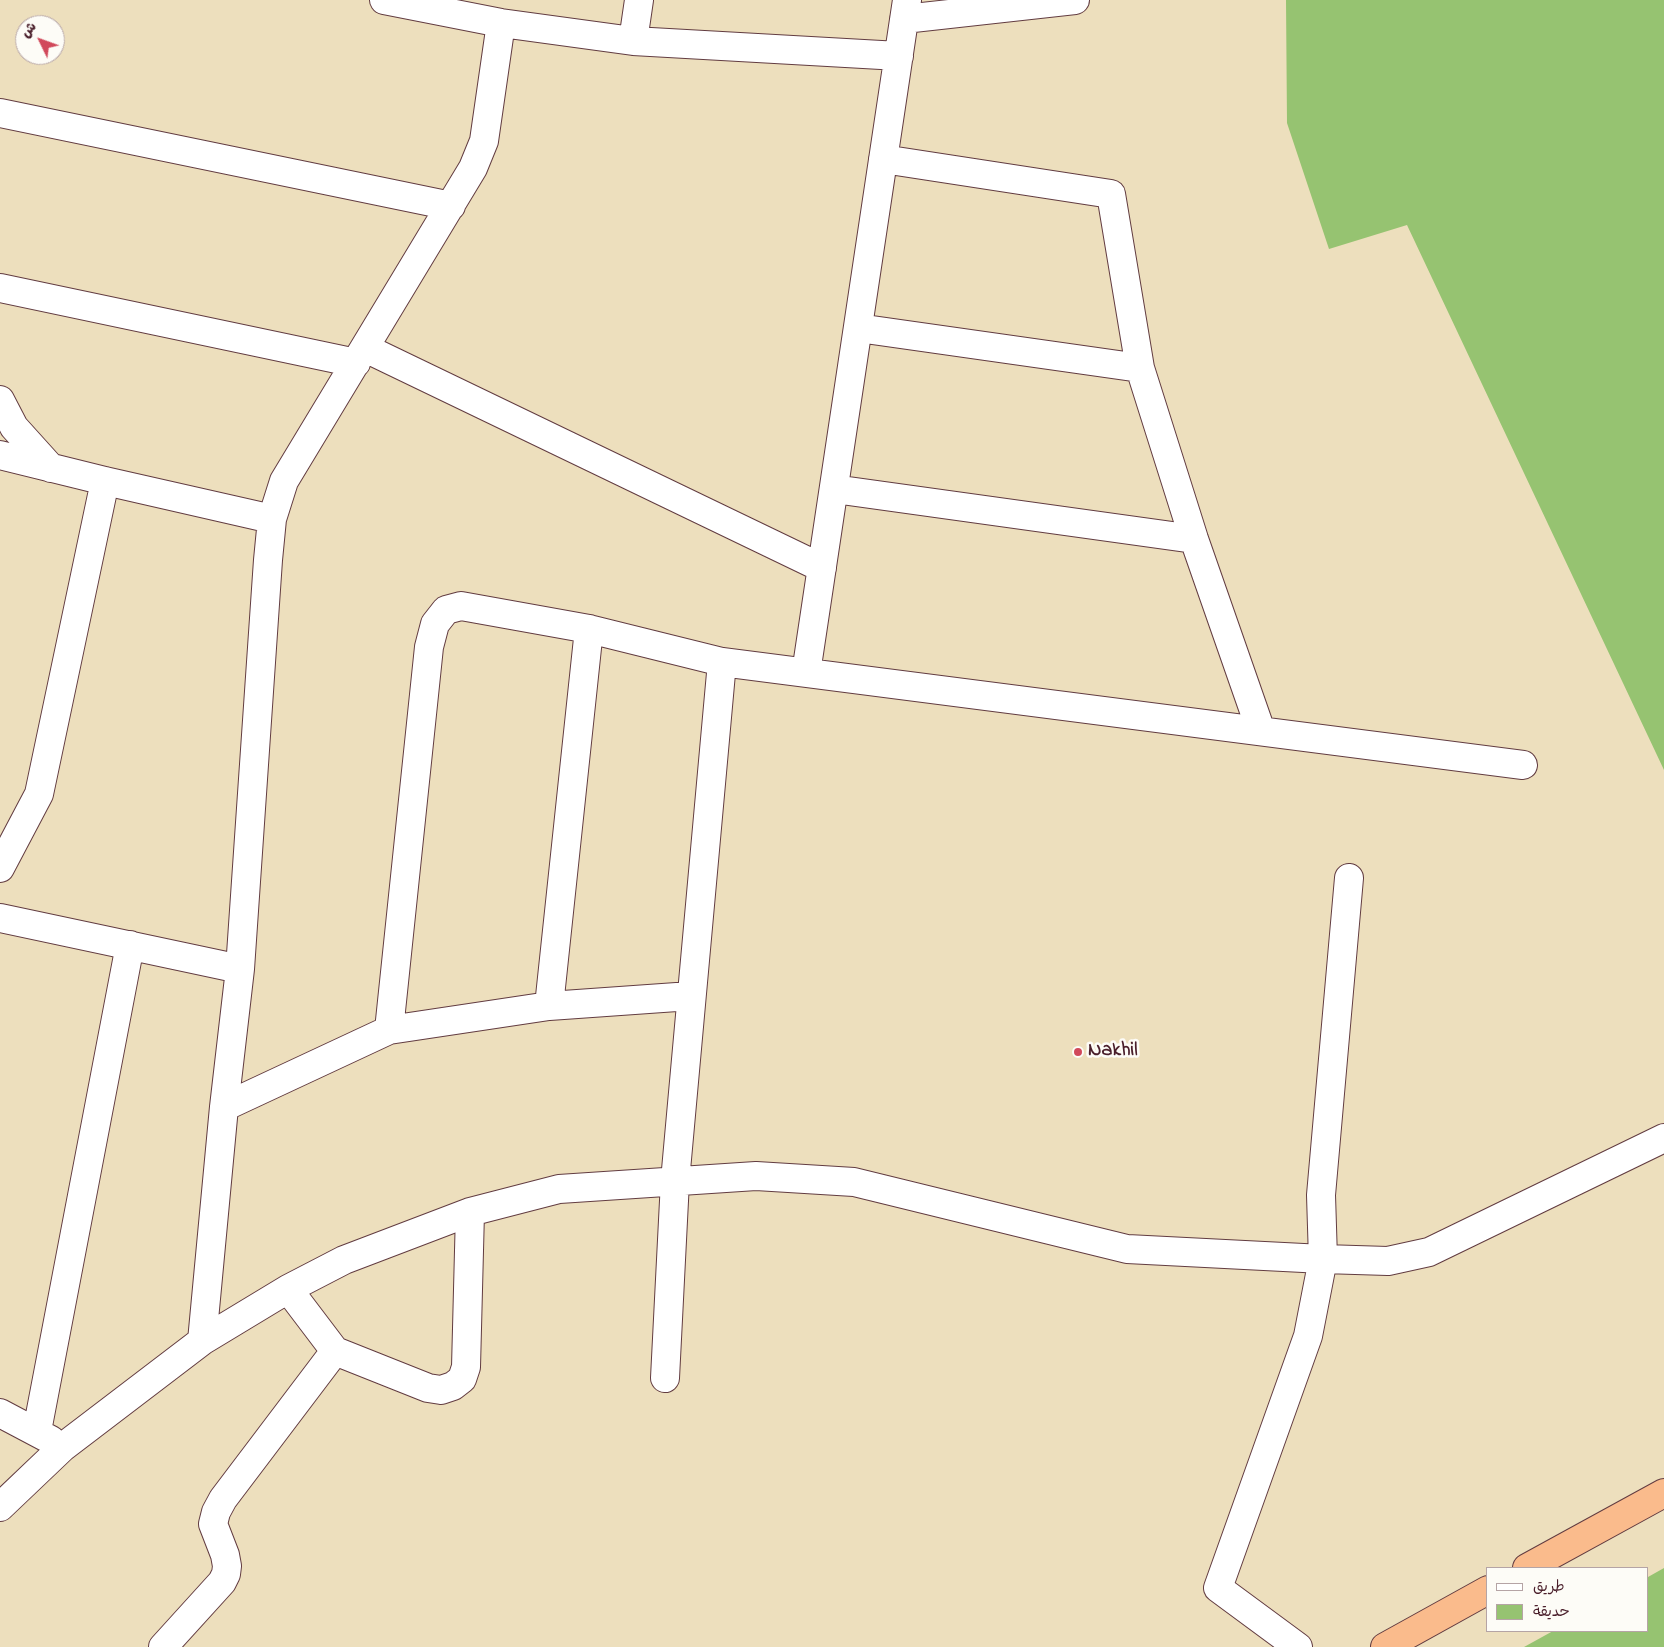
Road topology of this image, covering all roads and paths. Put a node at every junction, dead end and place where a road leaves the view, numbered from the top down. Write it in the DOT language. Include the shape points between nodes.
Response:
graph roads {
  1 [pos="384,0"];
  2 [pos="639,0"];
  3 [pos="1075,0"];
  4 [pos="906,10"];
  5 [pos="501,23"];
  6 [pos="633,41"];
  7 [pos="899,56"];
  8 [pos="0,113"];
  9 [pos="884,160"];
  10 [pos="451,206"];
  11 [pos="0,288"];
  12 [pos="858,328"];
  13 [pos="360,355"];
  14 [pos="1140,368"];
  15 [pos="0,400"];
  16 [pos="0,455"];
  17 [pos="51,468"];
  18 [pos="105,481"];
  19 [pos="834,489"];
  20 [pos="272,519"];
  21 [pos="1194,539"];
  22 [pos="822,568"];
  23 [pos="589,629"];
  24 [pos="722,662"];
  25 [pos="806,673"];
  26 [pos="1261,732"];
  27 [pos="1523,765"];
  28 [pos="0,868"];
  29 [pos="1349,878"];
  30 [pos="0,918"];
  31 [pos="130,945"];
  32 [pos="240,969"];
  33 [pos="691,996"];
  34 [pos="549,1006"];
  35 [pos="389,1030"];
  36 [pos="224,1107"];
  37 [pos="1664,1138"];
  38 [pos="675,1181"];
  39 [pos="470,1212"];
  40 [pos="1323,1259"];
  41 [pos="288,1289"];
  42 [pos="202,1341"];
  43 [pos="335,1351"];
  44 [pos="665,1378"];
  45 [pos="0,1413"];
  46 [pos="36,1431"];
  47 [pos="63,1447"];
  48 [pos="1664,1493"];
  49 [pos="0,1507"];
  50 [pos="1529,1567"];
  51 [pos="1486,1591"];
  52 [pos="163,1647"];
  53 [pos="1298,1647"];
  54 [pos="1385,1647"];
  1 -- 5 [label="street"];
  2 -- 6 [label="street"];
  3 -- 4 [label="street"];
  4 -- 7 [label="street"];
  5 -- 6 [label="street"];
  5 -- 10 [label="street" via="484,141"];
  6 -- 7 [label="street"];
  7 -- 9 [label="street"];
  8 -- 10 [label="street"];
  9 -- 12 [label="street"];
  9 -- 14 [label="street" via="1111,194"];
  10 -- 13 [label="street"];
  11 -- 13 [label="street"];
  12 -- 14 [label="street"];
  12 -- 19 [label="street"];
  13 -- 20 [label="street" via="284,481"];
  13 -- 22 [label="street"];
  14 -- 21 [label="street"];
  15 -- 17 [label="street" via="14,426"];
  16 -- 17 [label="street"];
  17 -- 18 [label="street"];
  18 -- 20 [label="street"];
  18 -- 28 [label="street" via="39,794"];
  19 -- 21 [label="street"];
  19 -- 22 [label="street"];
  20 -- 32 [label="street"];
  21 -- 26 [label="street"];
  22 -- 25 [label="street"];
  23 -- 24 [label="street"];
  23 -- 34 [label="street"];
  23 -- 35 [label="street" via="461,606 446,610 435,624 429,647"];
  24 -- 25 [label="street"];
  24 -- 33 [label="street"];
  25 -- 26 [label="street"];
  26 -- 27 [label="street"];
  29 -- 40 [label="street" via="1321,1195"];
  30 -- 31 [label="street"];
  31 -- 32 [label="street"];
  31 -- 46 [label="street"];
  32 -- 36 [label="street"];
  33 -- 34 [label="street"];
  33 -- 38 [label="street"];
  34 -- 35 [label="street"];
  35 -- 36 [label="street"];
  36 -- 42 [label="street"];
  37 -- 40 [label="street" via="1429,1252 1388,1261"];
  38 -- 39 [label="street" via="559,1188"];
  38 -- 40 [label="street" via="756,1176 854,1182 1128,1249"];
  38 -- 44 [label="street"];
  39 -- 41 [label="street" via="344,1260"];
  39 -- 43 [label="street" via="466,1368 462,1379 441,1390 428,1388"];
  40 -- 53 [label="street" via="1308,1336 1218,1588"];
  41 -- 42 [label="street"];
  41 -- 43 [label="street"];
  42 -- 47 [label="street"];
  43 -- 52 [label="street" via="223,1499 213,1524 225,1555 226,1574"];
  45 -- 46 [label="street"];
  46 -- 47 [label="street"];
  47 -- 49 [label="street"];
  48 -- 50 [label="highway"];
  51 -- 54 [label="highway"];
}
